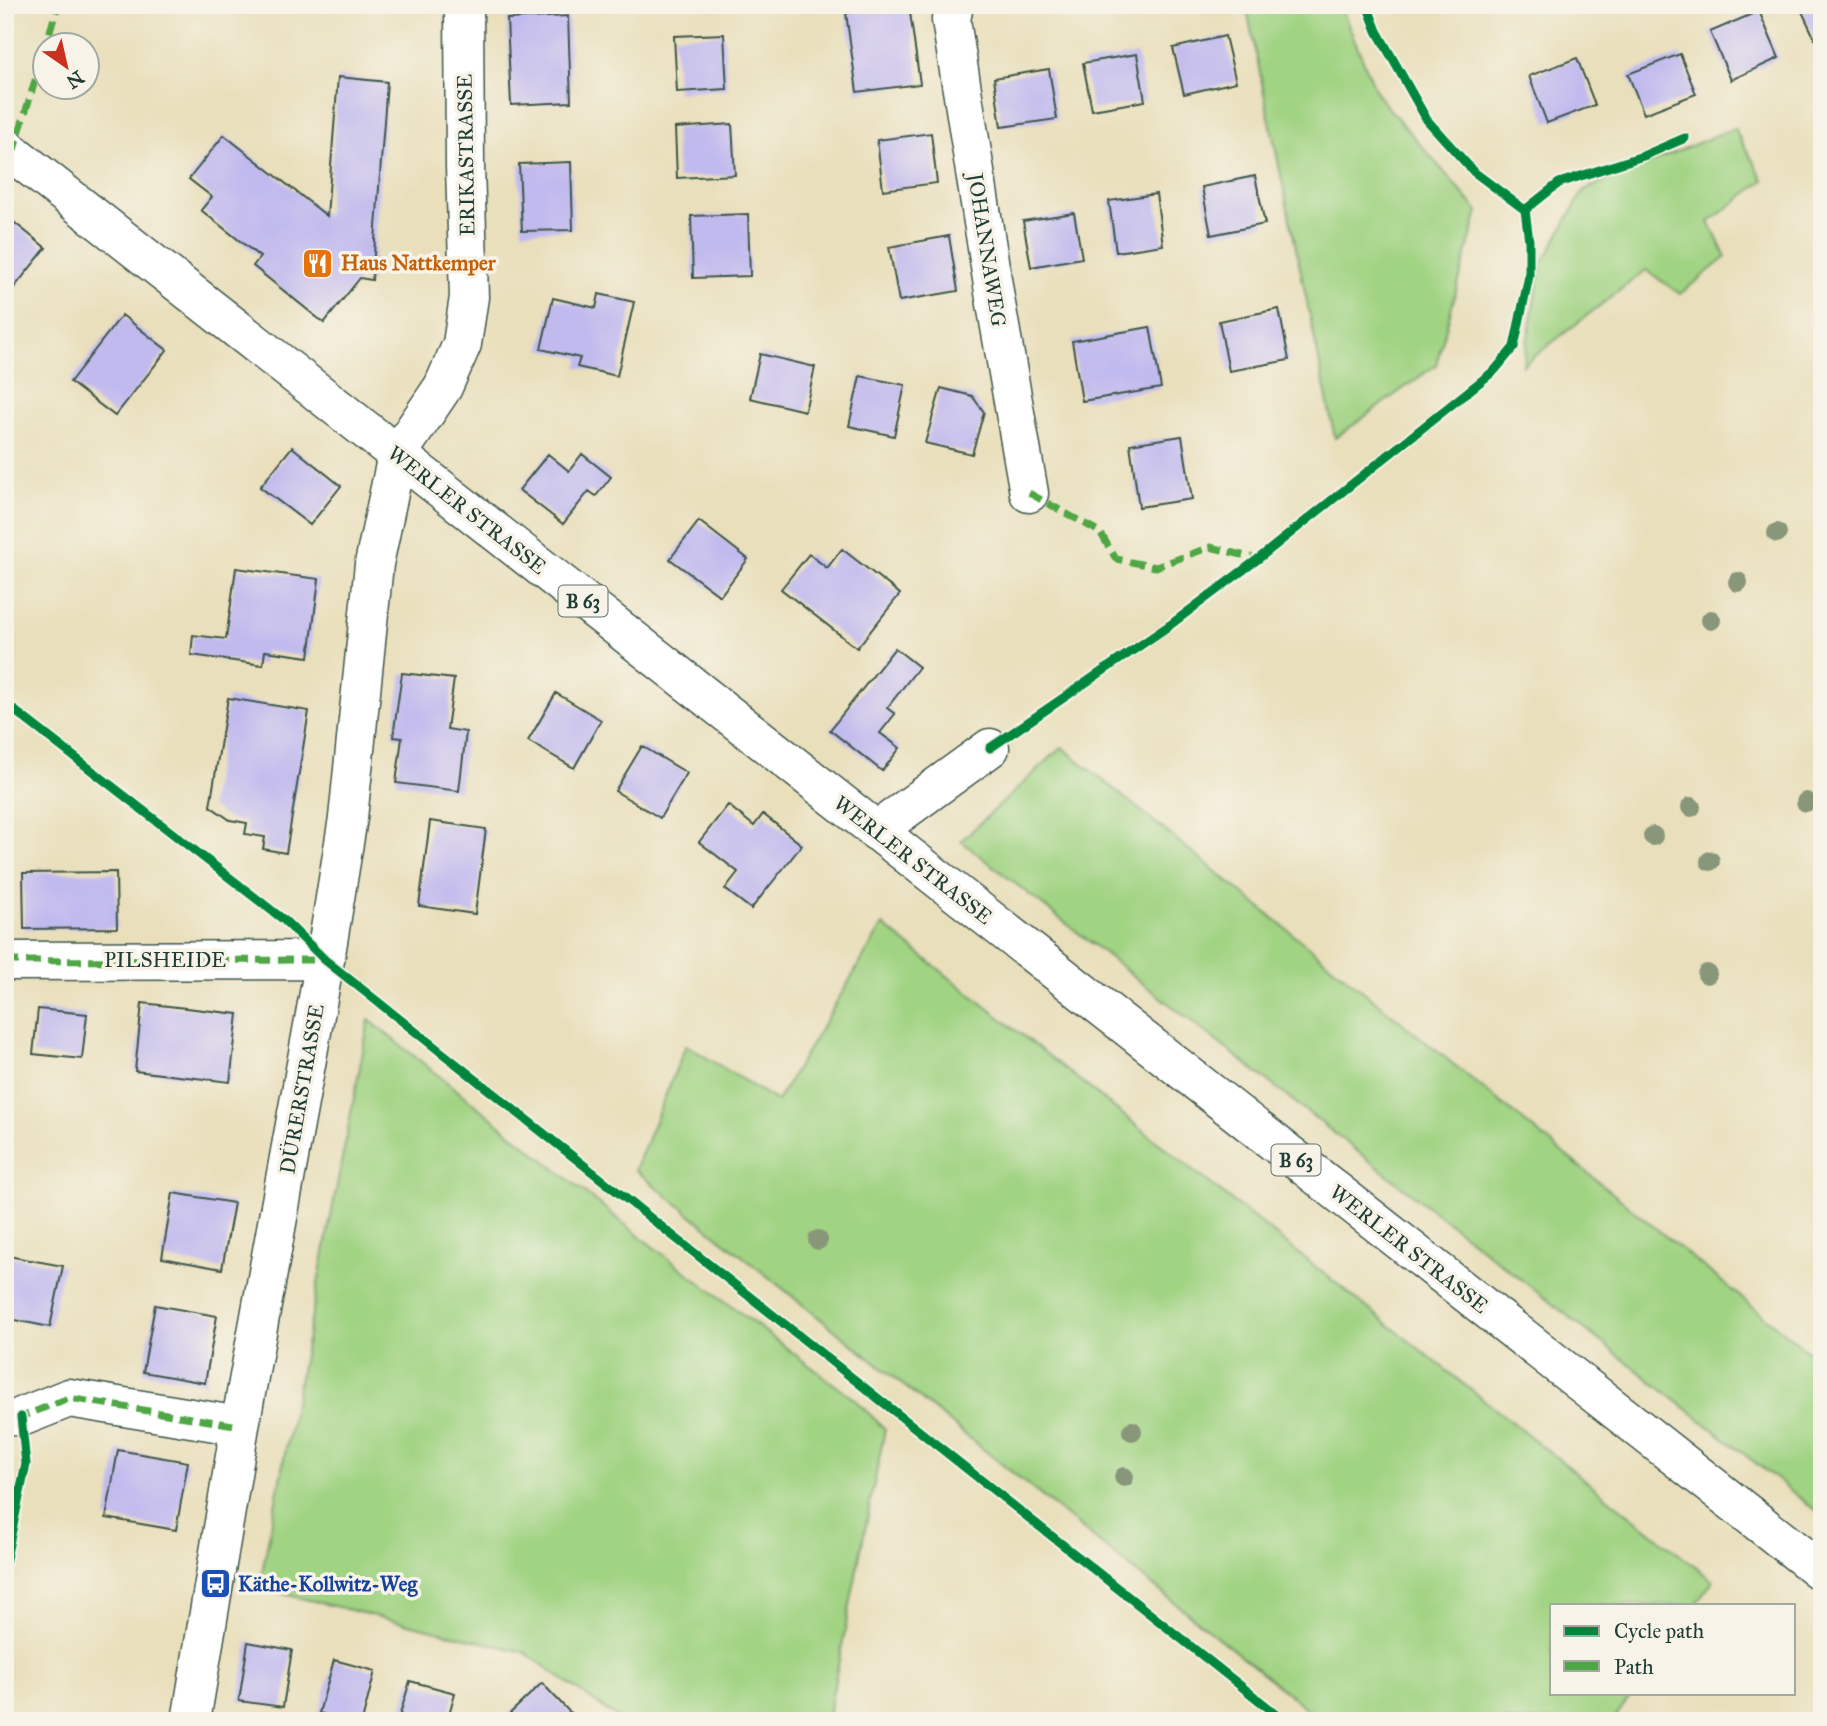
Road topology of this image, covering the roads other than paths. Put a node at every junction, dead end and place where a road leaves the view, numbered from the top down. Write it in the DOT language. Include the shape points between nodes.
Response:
graph roads {
  1 [pos="464,5"];
  2 [pos="954,5"];
  3 [pos="5,147"];
  4 [pos="397,455"];
  5 [pos="1029,493"];
  6 [pos="990,748"];
  7 [pos="876,831"];
  8 [pos="325,960"];
  9 [pos="5,961"];
  10 [pos="21,1417"];
  11 [pos="240,1426"];
  12 [pos="1822,1572"];
  13 [pos="191,1721"];
  1 -- 4 [label="street, ERIKASTRASSE" via="469,297 462,344 443,387"];
  2 -- 5 [label="street, JOHANNAWEG" via="951,20"];
  3 -- 4 [label="street, WERLER STRASSE / B 63"];
  4 -- 7 [label="street, WERLER STRASSE / B 63"];
  4 -- 8 [label="street, DÜRERSTRASSE" via="374,564 348,818"];
  6 -- 7 [label="street"];
  7 -- 12 [label="street, WERLER STRASSE / B 63"];
  8 -- 9 [label="street, PILSHEIDE"];
  8 -- 11 [label="street, DÜRERSTRASSE"];
  10 -- 11 [label="street" via="69,1398"];
  11 -- 13 [label="street, DÜRERSTRASSE"];
}
